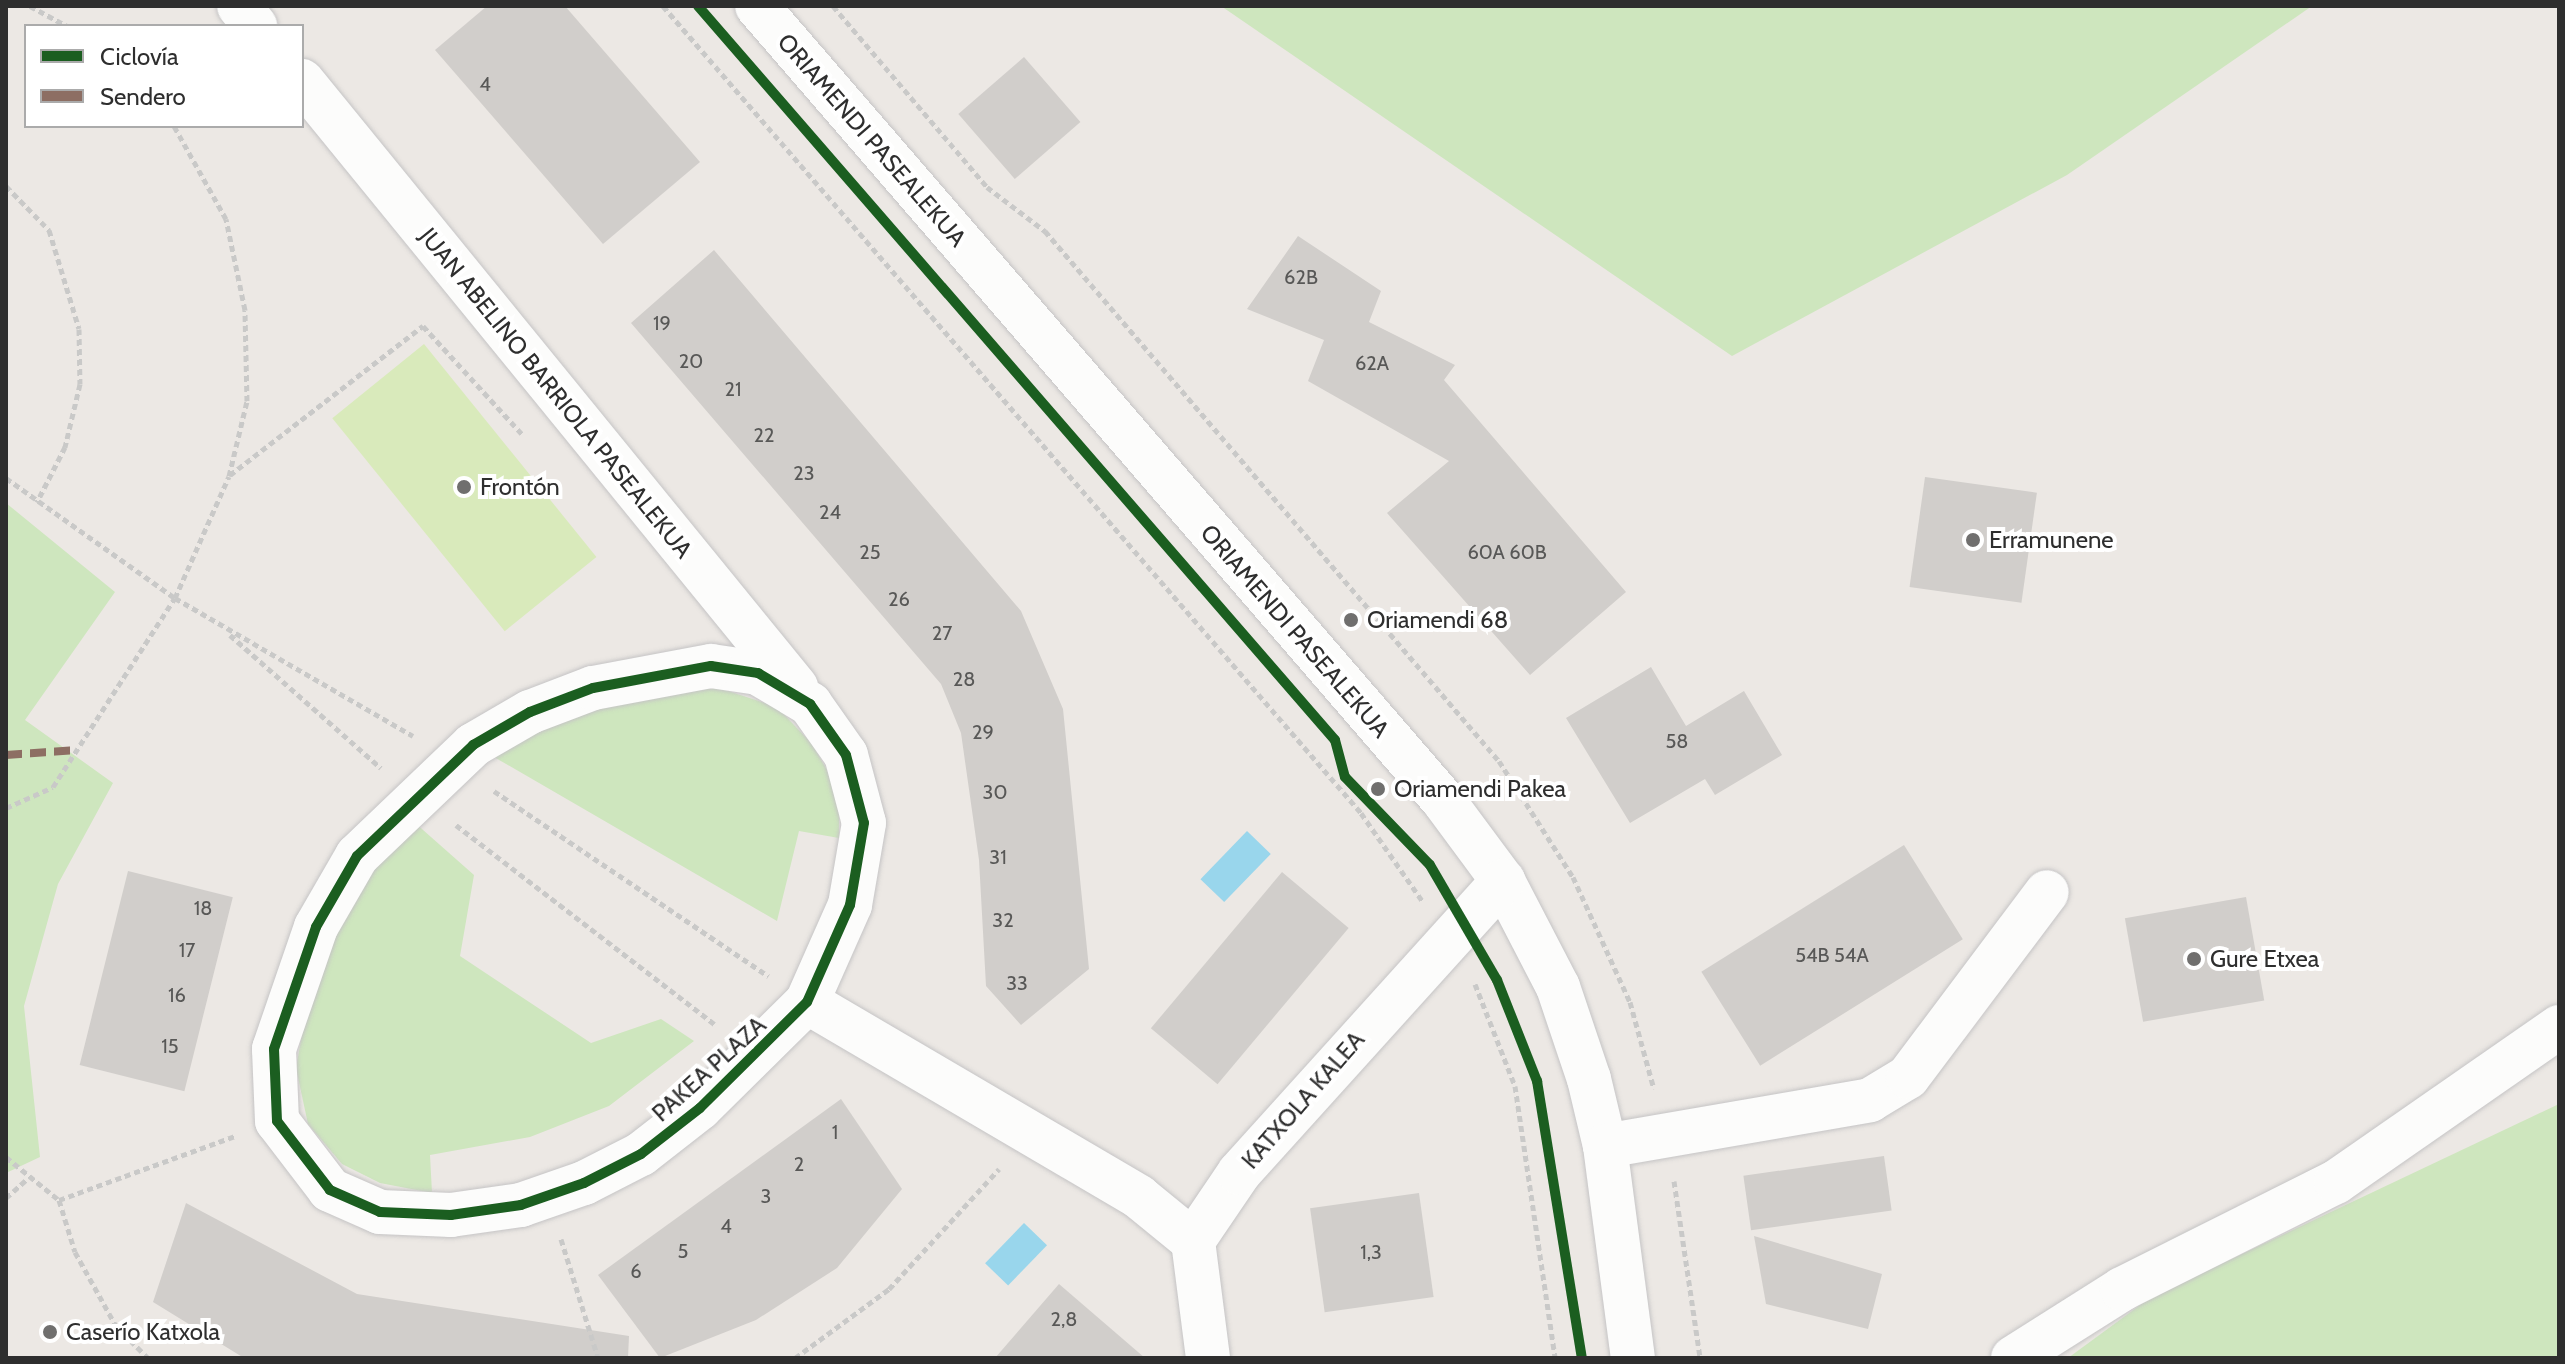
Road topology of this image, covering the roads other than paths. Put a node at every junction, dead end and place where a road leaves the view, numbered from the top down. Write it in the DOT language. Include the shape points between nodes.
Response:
graph roads {
  1 [pos="239,6"];
  2 [pos="757,6"];
  3 [pos="253,24"];
  4 [pos="304,83"];
  5 [pos="810,704"];
  6 [pos="1503,881"];
  7 [pos="2047,892"];
  8 [pos="807,1002"];
  9 [pos="2559,1027"];
  10 [pos="2559,1046"];
  11 [pos="2484,1086"];
  12 [pos="1605,1146"];
  13 [pos="1193,1241"];
  14 [pos="1208,1358"];
  15 [pos="1633,1358"];
  16 [pos="2013,1358"];
  1 -- 3 [label="street"];
  2 -- 6 [label="street, ORIAMENDI PASEALEKUA" via="1443,800"];
  4 -- 5 [label="street, JUAN ABELINO BARRIOLA PASEALEKUA"];
  5 -- 8 [label="street, PAKEA PLAZA" via="846,755 864,823 850,905"];
  5 -- 8 [label="street, PAKEA PLAZA" via="758,673 711,666 667,671 530,712 452,763 357,856 316,927 274,1049 277,1121 330,1190 380,1212 451,1215 548,1196 641,1154 758,1058"];
  6 -- 12 [label="street, ORIAMENDI PASEALEKUA" via="1558,987"];
  6 -- 13 [label="street, KATXOLA KALEA" via="1445,939 1239,1173"];
  7 -- 12 [label="street" via="1908,1077 1870,1100"];
  8 -- 13 [label="street" via="1139,1197"];
  9 -- 11 [label="street"];
  10 -- 11 [label="street"];
  11 -- 16 [label="street" via="2336,1182 2122,1289"];
  12 -- 15 [label="street, ORIAMENDI PASEALEKUA"];
  13 -- 14 [label="street"];
}
